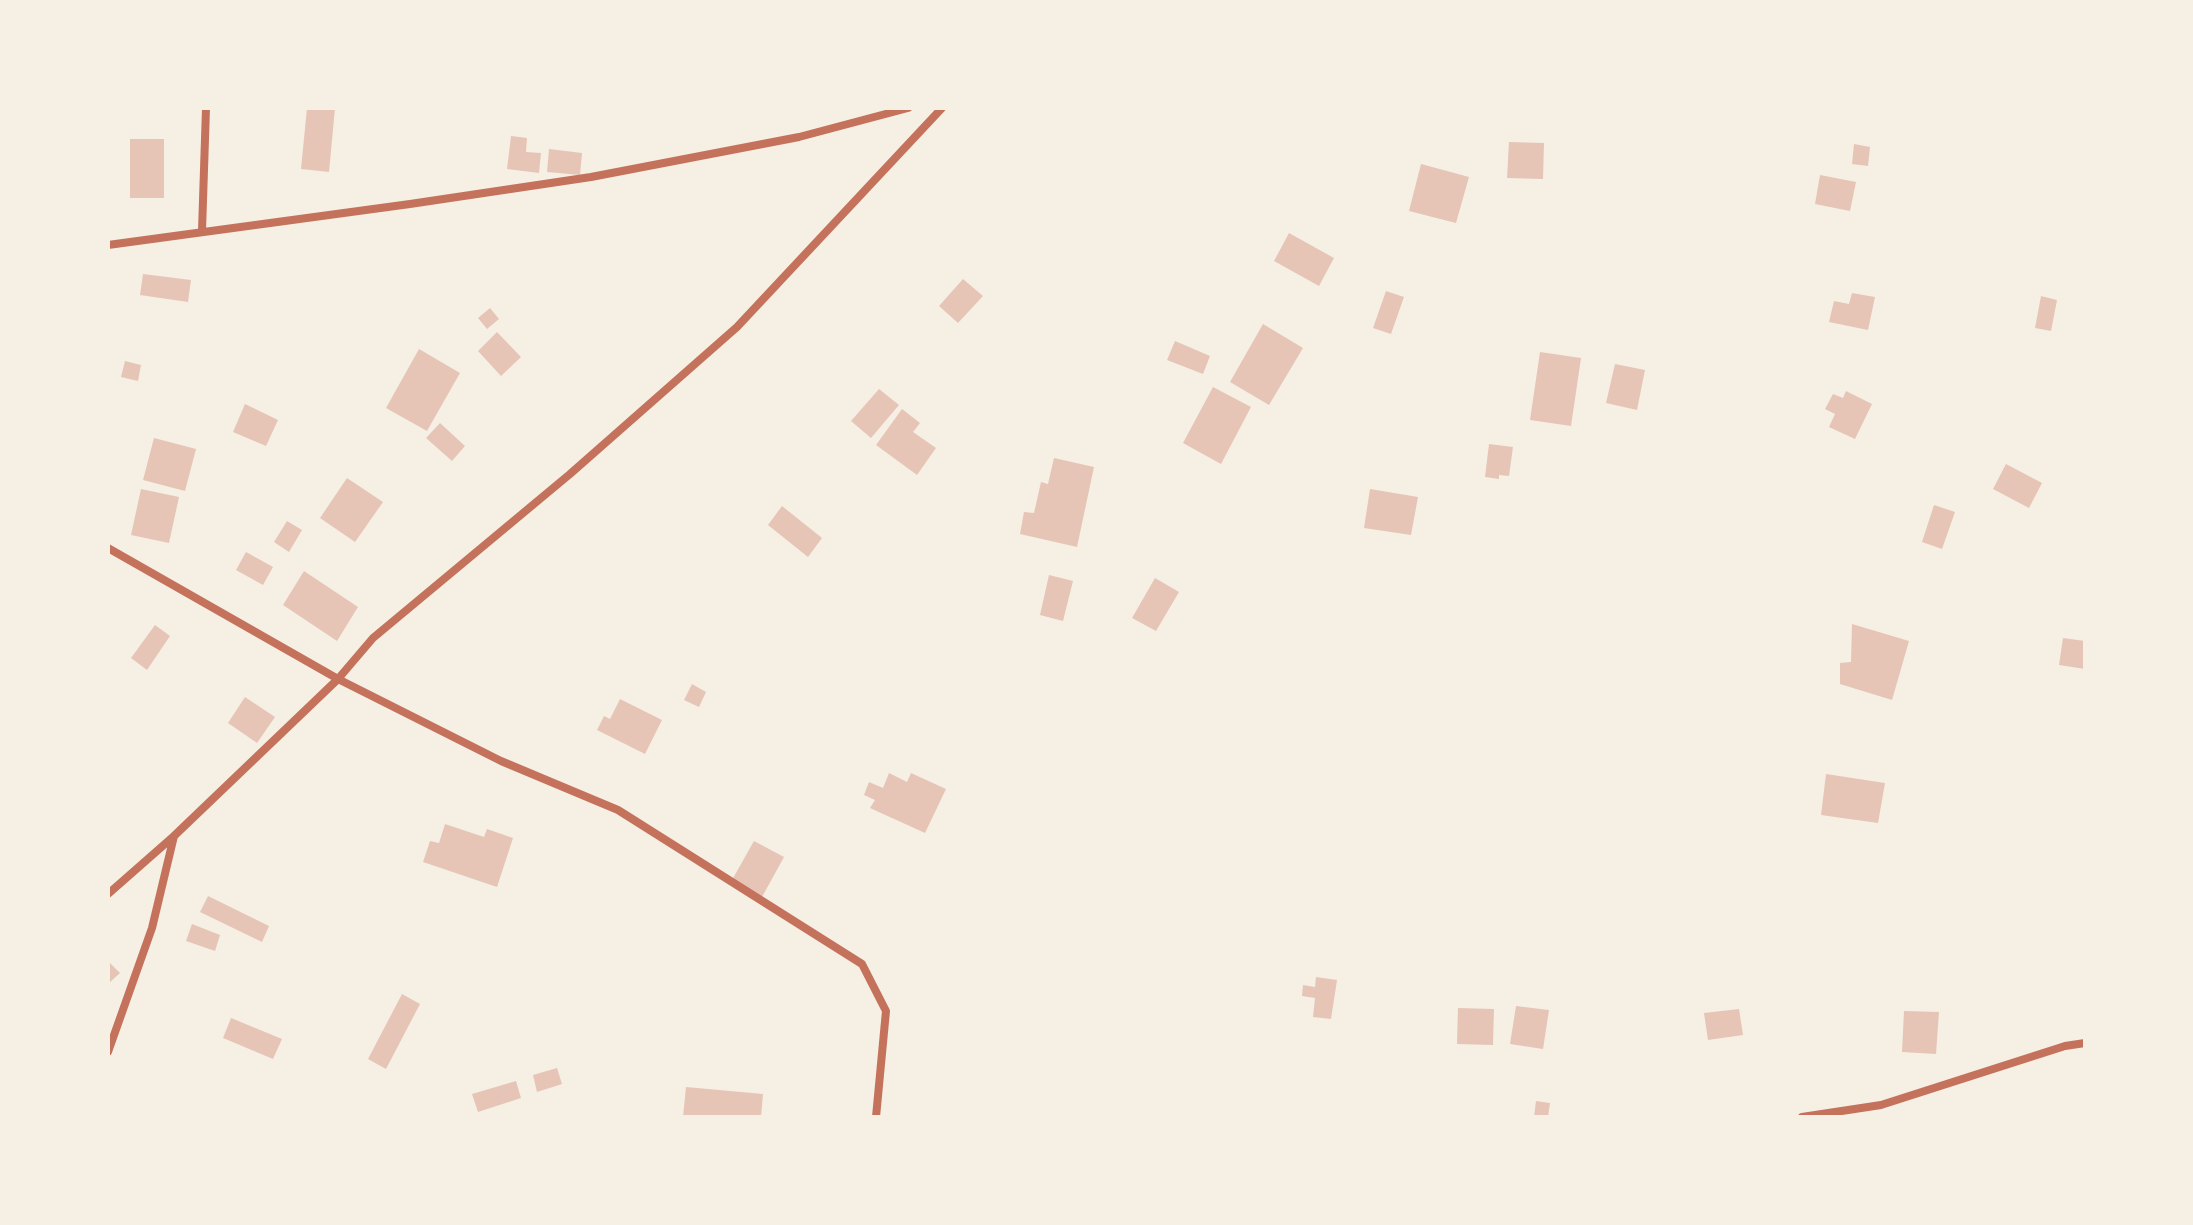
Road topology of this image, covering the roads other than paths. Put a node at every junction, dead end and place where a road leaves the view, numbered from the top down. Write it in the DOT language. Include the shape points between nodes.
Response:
graph roads {
  1 [pos="206,108"];
  2 [pos="908,108"];
  3 [pos="942,108"];
  4 [pos="202,231"];
  5 [pos="108,245"];
  6 [pos="108,548"];
  7 [pos="338,679"];
  8 [pos="174,836"];
  9 [pos="108,894"];
  10 [pos="2085,1043"];
  11 [pos="108,1052"];
  12 [pos="876,1117"];
  13 [pos="1802,1117"];
  1 -- 4 [label="street"];
  2 -- 4 [label="street" via="799,137 591,177"];
  3 -- 7 [label="street" via="737,327 373,638"];
  4 -- 5 [label="street"];
  6 -- 7 [label="street"];
  7 -- 8 [label="street"];
  7 -- 12 [label="street" via="501,761 618,810 862,964 886,1011"];
  8 -- 9 [label="street"];
  8 -- 11 [label="street" via="152,928"];
  10 -- 13 [label="street" via="1881,1105"];
}
